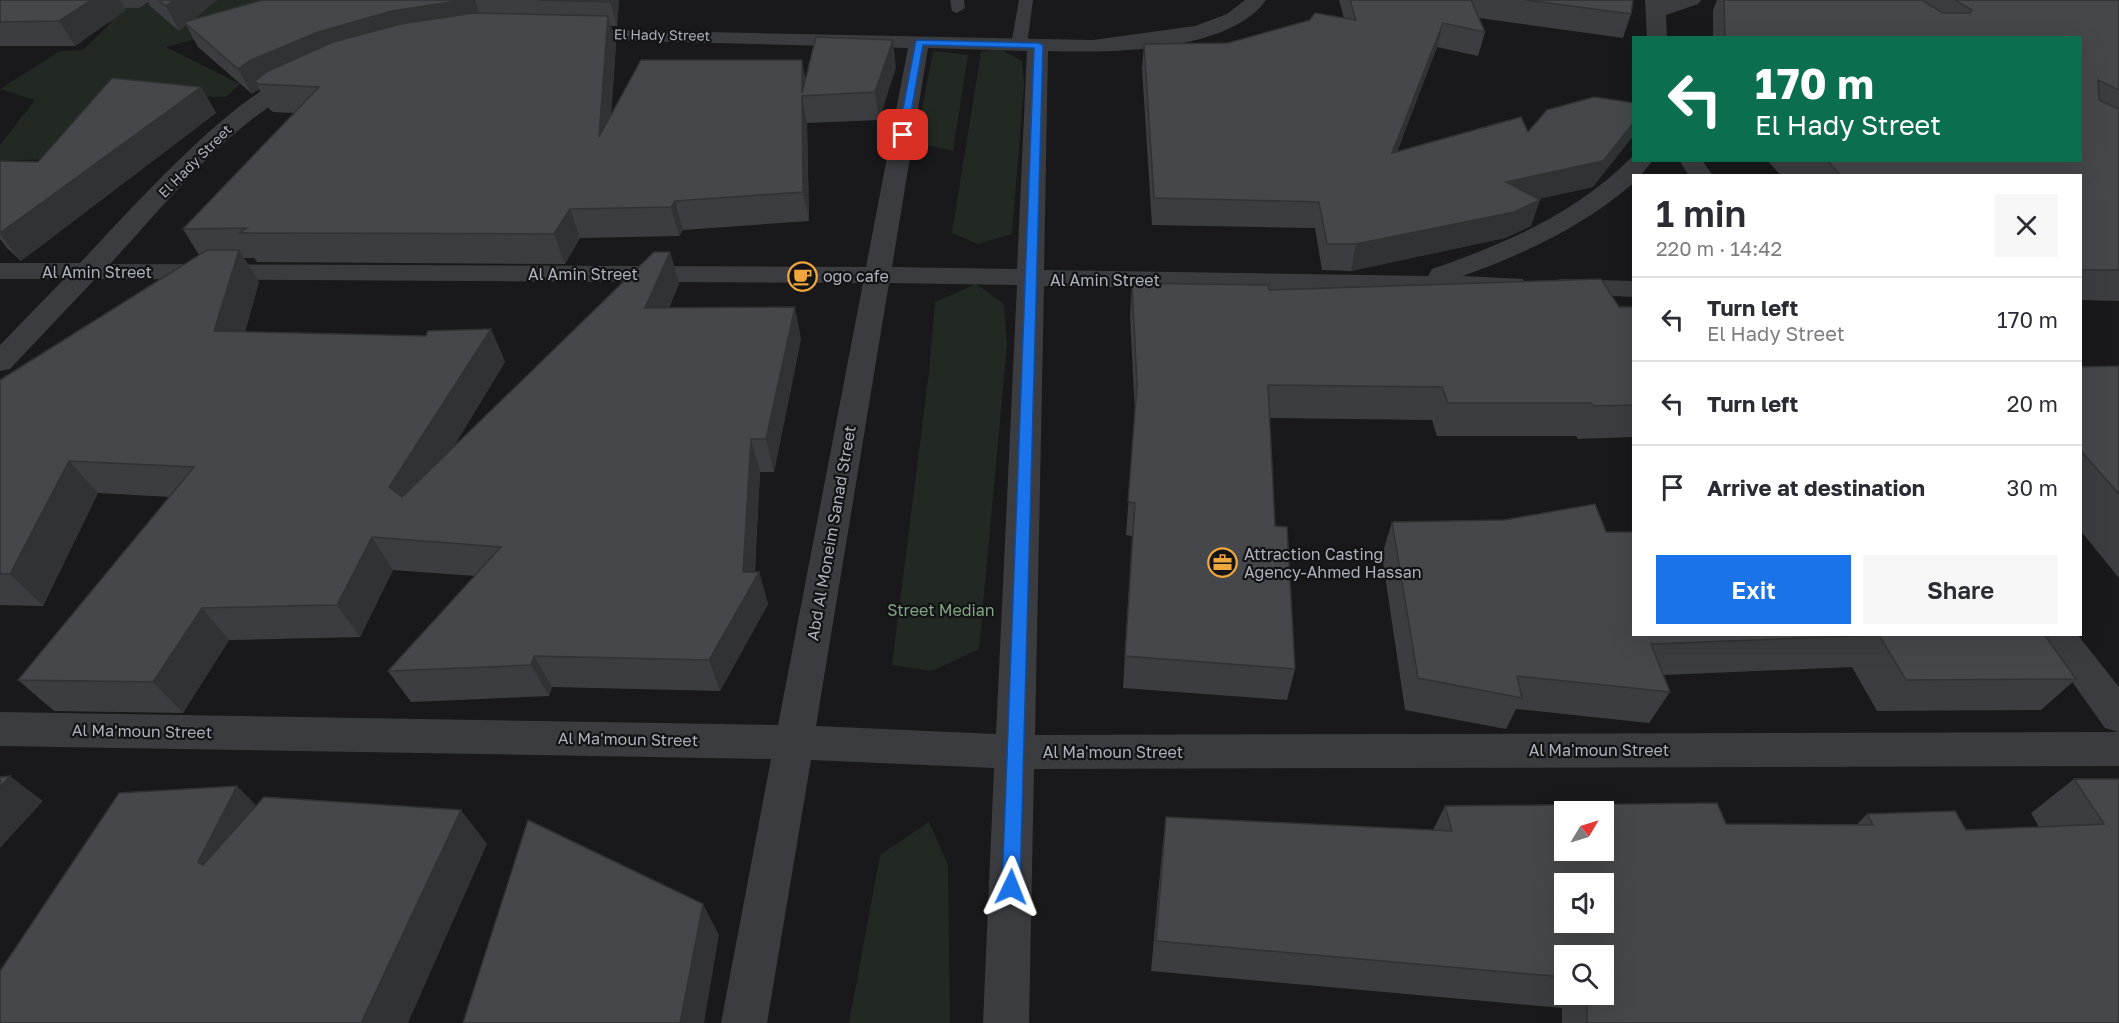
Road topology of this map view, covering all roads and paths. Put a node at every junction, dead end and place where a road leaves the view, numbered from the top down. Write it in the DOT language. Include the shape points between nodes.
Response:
graph roads {
  1 [pos="0,0"];
  2 [pos="1026,0"];
  3 [pos="1256,0"];
  4 [pos="1690,0"];
  5 [pos="139,2"];
  6 [pos="1656,5"];
  7 [pos="542,32"];
  8 [pos="1657,36"];
  9 [pos="919,42"];
  10 [pos="1029,45"];
  11 [pos="327,68"];
  12 [pos="1640,162"];
  13 [pos="0,271"];
  14 [pos="86,272"];
  15 [pos="878,275"];
  16 [pos="1030,279"];
  17 [pos="1422,282"];
  18 [pos="1632,289"];
  19 [pos="0,362"];
  20 [pos="2058,636"];
  21 [pos="2119,716"];
  22 [pos="0,729"];
  23 [pos="794,742"];
  24 [pos="2119,749"];
  25 [pos="1015,752"];
  26 [pos="744,1023"];
  27 [pos="1006,1023"];
  1 -- 5 [label="street"];
  2 -- 10 [label="lane"];
  3 -- 10 [label="street, El Hady Street" via="1235,18 1146,41 1093,46"];
  4 -- 6 [label="street"];
  6 -- 8 [label="street"];
  7 -- 9 [label="street, El Hady Street"];
  9 -- 10 [label="street, El Hady Street"];
  9 -- 15 [label="street, Abd Al Moneim Sanad Street"];
  10 -- 16 [label="street"];
  11 -- 14 [label="street, El Hady Street" via="273,92 223,129"];
  12 -- 17 [label="street" via="1605,196 1556,228 1495,256"];
  13 -- 14 [label="street, Al Amin Street"];
  14 -- 15 [label="street, Al Amin Street"];
  14 -- 19 [label="street, El Hady Street"];
  15 -- 16 [label="street, Al Amin Street"];
  15 -- 23 [label="street, Abd Al Moneim Sanad Street"];
  16 -- 17 [label="street, Al Amin Street"];
  16 -- 25 [label="street"];
  17 -- 18 [label="street, Al Amin Street"];
  20 -- 21 [label="street"];
  22 -- 23 [label="street, Al Ma'moun Street"];
  23 -- 25 [label="street, Al Ma'moun Street"];
  23 -- 26 [label="street, Abd Al Moneim Sanad Street"];
  24 -- 25 [label="street, Al Ma'moun Street"];
  25 -- 27 [label="street"];
}
